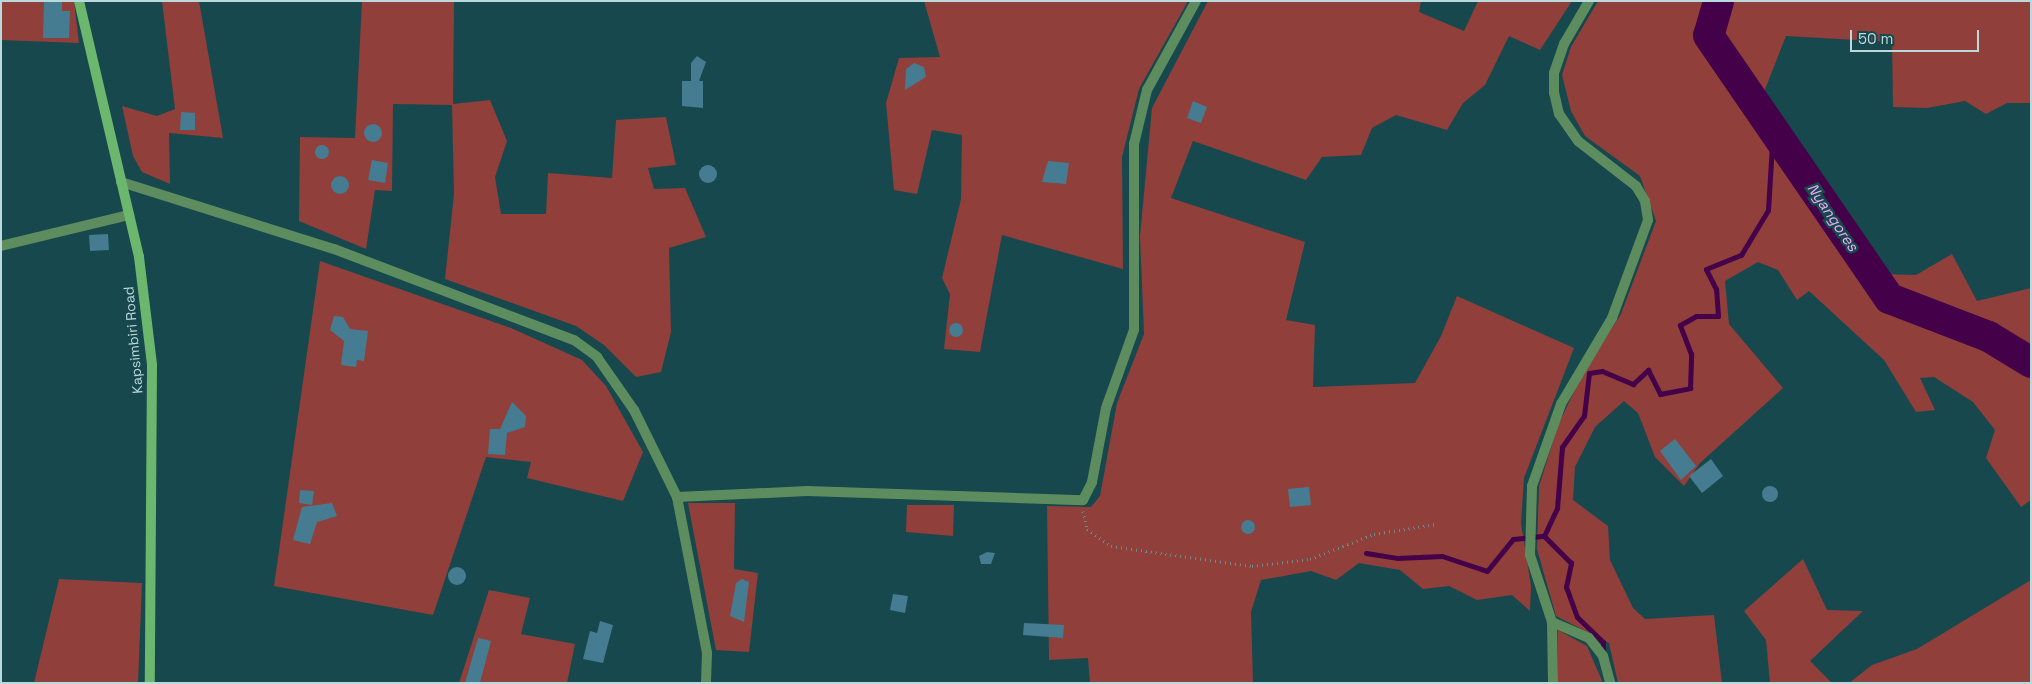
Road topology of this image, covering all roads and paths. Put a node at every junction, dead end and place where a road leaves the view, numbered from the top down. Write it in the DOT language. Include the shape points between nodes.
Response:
graph roads {
  1 [pos="79,1"];
  2 [pos="1196,1"];
  3 [pos="1589,1"];
  4 [pos="121,182"];
  5 [pos="129,215"];
  6 [pos="1,246"];
  7 [pos="677,497"];
  8 [pos="1082,500"];
  9 [pos="1436,524"];
  10 [pos="1552,622"];
  11 [pos="150,683"];
  12 [pos="706,683"];
  13 [pos="1553,683"];
  14 [pos="1610,683"];
  1 -- 4 [label="street, Kapsimbiri Road"];
  2 -- 8 [label="street" via="1148,90 1134,144 1134,330 1106,408 1092,482"];
  3 -- 10 [label="street" via="1564,44 1554,73 1554,93 1560,114 1578,141 1636,186 1645,201 1648,220 1612,318 1560,404 1532,486 1530,555"];
  4 -- 5 [label="street, Kapsimbiri Road"];
  4 -- 7 [label="street" via="334,250 574,340 618,382"];
  5 -- 6 [label="street"];
  5 -- 11 [label="street, Kapsimbiri Road" via="139,257 152,365"];
  7 -- 8 [label="street" via="806,491"];
  7 -- 12 [label="street" via="705,643"];
  8 -- 9 [label="path" via="1087,529 1111,546 1221,564 1275,565 1310,559 1374,534"];
  10 -- 13 [label="street"];
  10 -- 14 [label="street" via="1589,638 1602,656"];
}
